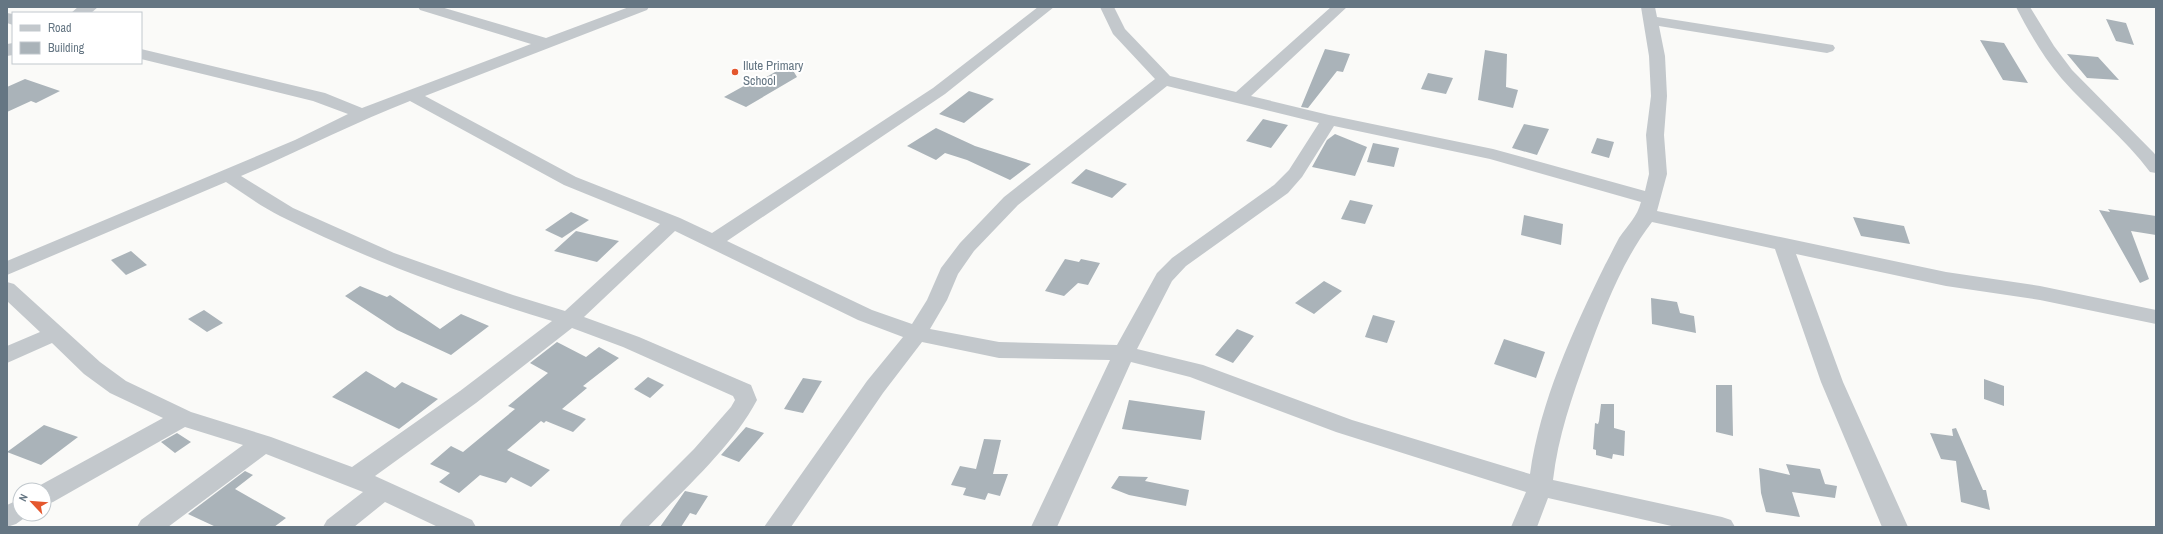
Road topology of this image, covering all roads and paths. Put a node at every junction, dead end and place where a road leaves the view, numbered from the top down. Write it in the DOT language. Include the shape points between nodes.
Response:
graph roads {
  1 [pos="90,7"];
  2 [pos="425,7"];
  3 [pos="642,7"];
  4 [pos="1047,7"];
  5 [pos="1107,7"];
  6 [pos="1340,7"];
  7 [pos="2023,7"];
  8 [pos="81,12"];
  9 [pos="1649,14"];
  10 [pos="545,42"];
  11 [pos="1827,48"];
  12 [pos="142,54"];
  13 [pos="1164,80"];
  14 [pos="411,95"];
  15 [pos="1239,98"];
  16 [pos="362,114"];
  17 [pos="1329,120"];
  18 [pos="2156,168"];
  19 [pos="227,175"];
  20 [pos="1649,207"];
  21 [pos="673,222"];
  22 [pos="712,242"];
  23 [pos="1783,245"];
  24 [pos="7,269"];
  25 [pos="7,289"];
  26 [pos="2156,317"];
  27 [pos="569,319"];
  28 [pos="54,334"];
  29 [pos="917,334"];
  30 [pos="1124,353"];
  31 [pos="7,355"];
  32 [pos="183,418"];
  33 [pos="263,442"];
  34 [pos="355,478"];
  35 [pos="1540,487"];
  36 [pos="382,491"];
  37 [pos="52,492"];
  38 [pos="150,527"];
  39 [pos="336,527"];
  40 [pos="463,527"];
  41 [pos="632,527"];
  42 [pos="777,527"];
  43 [pos="1044,527"];
  44 [pos="1524,527"];
  45 [pos="1722,527"];
  46 [pos="1895,527"];
  1 -- 8 [label="street"];
  2 -- 10 [label="street"];
  3 -- 10 [label="street"];
  4 -- 22 [label="street" via="939,91"];
  5 -- 13 [label="street" via="1118,31"];
  6 -- 15 [label="street"];
  7 -- 18 [label="street" via="2037,33 2059,64"];
  9 -- 11 [label="street"];
  9 -- 20 [label="street" via="1657,56 1659,96 1655,135 1658,174"];
  10 -- 14 [label="street"];
  12 -- 16 [label="street" via="319,97"];
  13 -- 15 [label="street"];
  13 -- 29 [label="street" via="1011,201 967,247 948,273 937,300"];
  14 -- 16 [label="street"];
  14 -- 21 [label="street" via="570,181"];
  15 -- 17 [label="street"];
  16 -- 19 [label="street" via="301,144"];
  17 -- 20 [label="street" via="1493,154"];
  17 -- 30 [label="street" via="1296,173 1281,189 1171,269"];
  19 -- 24 [label="street"];
  19 -- 27 [label="street" via="286,212 387,257 506,300"];
  20 -- 23 [label="street"];
  20 -- 35 [label="street" via="1625,245 1591,315 1552,421 1545,448"];
  21 -- 22 [label="street"];
  21 -- 27 [label="street"];
  22 -- 29 [label="street" via="865,315"];
  23 -- 26 [label="street" via="1946,279 2040,293"];
  23 -- 46 [label="street" via="1832,382"];
  25 -- 28 [label="street"];
  27 -- 34 [label="street" via="468,397"];
  27 -- 41 [label="street" via="631,342 743,391 746,400 739,413"];
  28 -- 31 [label="street"];
  28 -- 32 [label="street" via="118,387"];
  29 -- 30 [label="street" via="999,350"];
  29 -- 42 [label="street" via="875,387"];
  30 -- 35 [label="street" via="1194,371 1344,426"];
  30 -- 43 [label="street"];
  32 -- 33 [label="street"];
  32 -- 37 [label="street"];
  33 -- 34 [label="street"];
  33 -- 38 [label="street"];
  34 -- 36 [label="street"];
  35 -- 44 [label="street"];
  35 -- 45 [label="street"];
  36 -- 39 [label="street"];
  36 -- 40 [label="street"];
}
